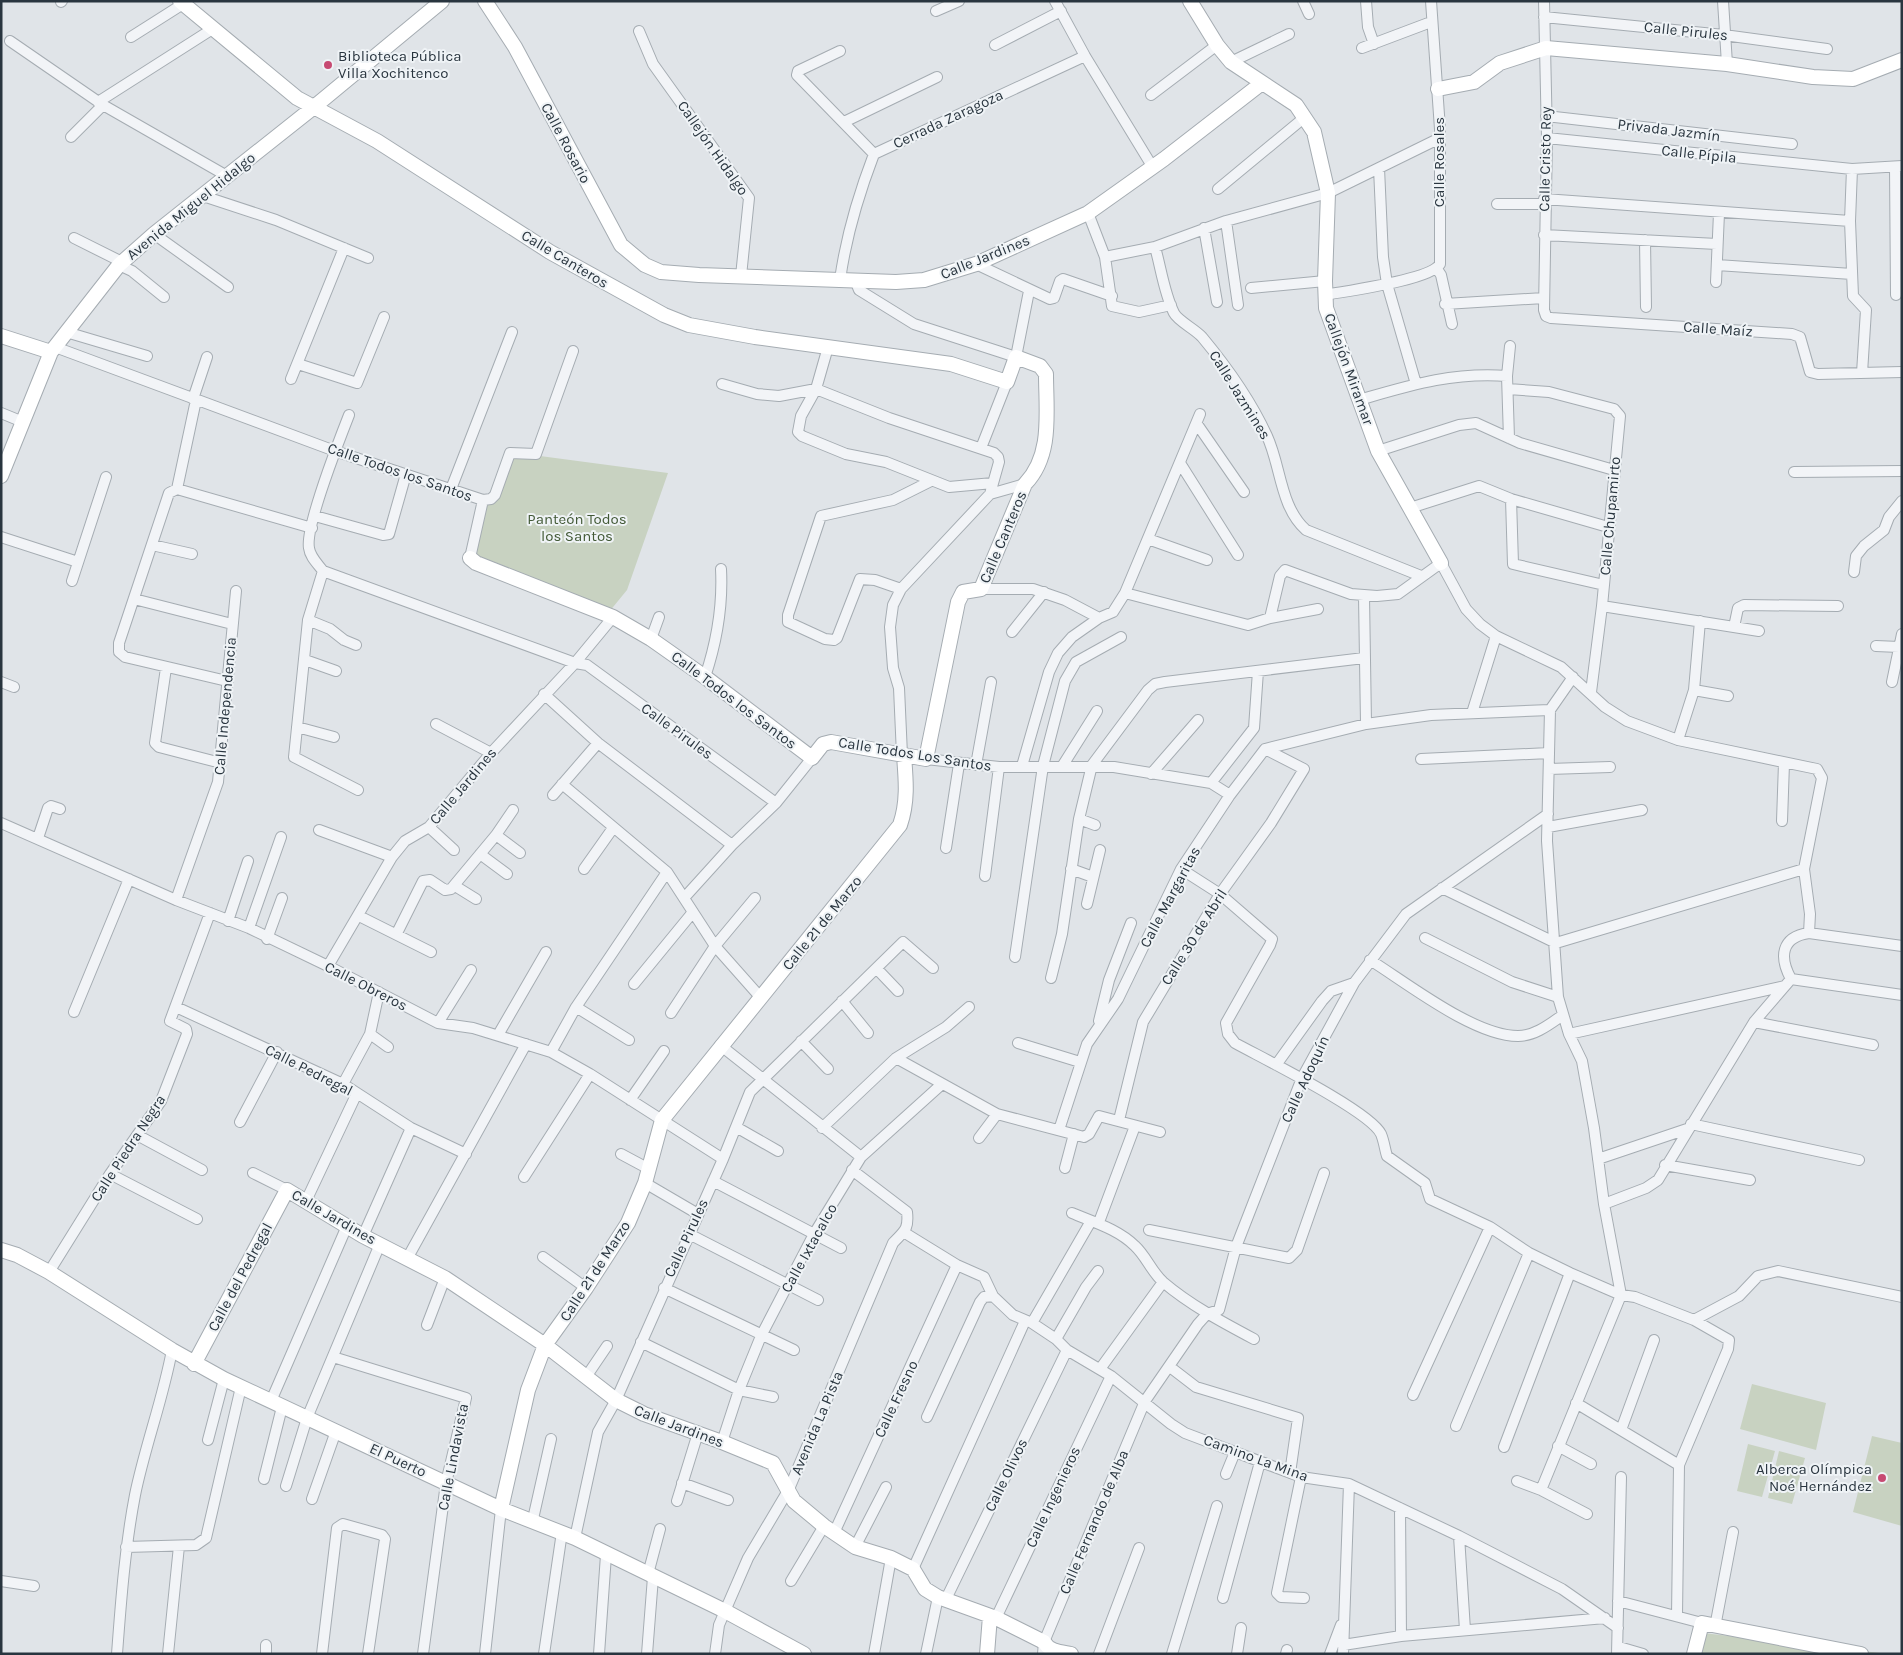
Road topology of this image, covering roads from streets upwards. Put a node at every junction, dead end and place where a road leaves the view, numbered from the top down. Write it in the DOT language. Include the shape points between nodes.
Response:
graph roads {
  1 [pos="442,1"];
  2 [pos="485,1"];
  3 [pos="958,1"];
  4 [pos="1055,1"];
  5 [pos="1190,1"];
  6 [pos="1303,1"];
  7 [pos="1366,1"];
  8 [pos="1430,1"];
  9 [pos="1544,1"];
  10 [pos="1723,1"];
  11 [pos="182,2"];
  12 [pos="936,11"];
  13 [pos="1061,11"];
  14 [pos="1309,14"];
  15 [pos="1544,16"];
  16 [pos="1431,22"];
  17 [pos="214,28"];
  18 [pos="639,30"];
  19 [pos="1289,34"];
  20 [pos="1724,35"];
  21 [pos="131,37"];
  22 [pos="10,41"];
  23 [pos="1374,44"];
  24 [pos="994,45"];
  25 [pos="1217,45"];
  26 [pos="1362,48"];
  27 [pos="1546,48"];
  28 [pos="1827,49"];
  29 [pos="840,51"];
  30 [pos="1085,56"];
  31 [pos="1902,60"];
  32 [pos="1231,62"];
  33 [pos="1727,64"];
  34 [pos="937,77"];
  35 [pos="1262,83"];
  36 [pos="1438,90"];
  37 [pos="1151,95"];
  38 [pos="101,103"];
  39 [pos="314,107"];
  40 [pos="1546,116"];
  41 [pos="1305,117"];
  42 [pos="844,122"];
  43 [pos="70,137"];
  44 [pos="1547,138"];
  45 [pos="1438,139"];
  46 [pos="1792,144"];
  47 [pos="874,154"];
  48 [pos="1152,166"];
  49 [pos="1898,167"];
  50 [pos="1379,168"];
  51 [pos="1852,170"];
  52 [pos="228,176"];
  53 [pos="1218,188"];
  54 [pos="1328,193"];
  55 [pos="203,196"];
  56 [pos="1544,202"];
  57 [pos="1497,204"];
  58 [pos="1088,213"];
  59 [pos="1719,213"];
  60 [pos="1226,221"];
  61 [pos="1850,221"];
  62 [pos="1204,228"];
  63 [pos="154,234"];
  64 [pos="1544,235"];
  65 [pos="74,238"];
  66 [pos="1645,240"];
  67 [pos="1717,244"];
  68 [pos="1155,247"];
  69 [pos="344,248"];
  70 [pos="1105,257"];
  71 [pos="368,258"];
  72 [pos="121,263"];
  73 [pos="976,264"];
  74 [pos="1717,265"];
  75 [pos="1437,269"];
  76 [pos="661,272"];
  77 [pos="1852,274"];
  78 [pos="740,276"];
  79 [pos="840,280"];
  80 [pos="855,280"];
  81 [pos="1716,282"];
  82 [pos="1387,284"];
  83 [pos="228,287"];
  84 [pos="1251,288"];
  85 [pos="1325,288"];
  86 [pos="1029,291"];
  87 [pos="1896,295"];
  88 [pos="1112,296"];
  89 [pos="164,297"];
  90 [pos="1544,298"];
  91 [pos="1217,302"];
  92 [pos="1446,304"];
  93 [pos="1171,305"];
  94 [pos="1238,305"];
  95 [pos="1646,307"];
  96 [pos="384,316"];
  97 [pos="1546,316"];
  98 [pos="1452,324"];
  99 [pos="66,332"];
  100 [pos="512,332"];
  101 [pos="1,336"];
  102 [pos="1510,346"];
  103 [pos="828,347"];
  104 [pos="53,350"];
  105 [pos="573,351"];
  106 [pos="147,356"];
  107 [pos="207,357"];
  108 [pos="1016,357"];
  109 [pos="298,364"];
  110 [pos="1902,372"];
  111 [pos="1862,373"];
  112 [pos="1507,376"];
  113 [pos="291,379"];
  114 [pos="1007,382"];
  115 [pos="722,384"];
  116 [pos="1416,384"];
  117 [pos="816,389"];
  118 [pos="1508,389"];
  119 [pos="194,399"];
  120 [pos="1359,400"];
  121 [pos="1,413"];
  122 [pos="349,415"];
  123 [pos="23,422"];
  124 [pos="1509,438"];
  125 [pos="981,448"];
  126 [pos="335,451"];
  127 [pos="1378,451"];
  128 [pos="1180,463"];
  129 [pos="1614,470"];
  130 [pos="1902,471"];
  131 [pos="1794,472"];
  132 [pos="406,474"];
  133 [pos="1,476"];
  134 [pos="106,477"];
  135 [pos="932,481"];
  136 [pos="993,483"];
  137 [pos="1025,484"];
  138 [pos="451,489"];
  139 [pos="174,490"];
  140 [pos="1244,492"];
  141 [pos="990,494"];
  142 [pos="1512,499"];
  143 [pos="483,500"];
  144 [pos="1902,501"];
  145 [pos="1410,508"];
  146 [pos="315,516"];
  147 [pos="1608,527"];
  148 [pos="312,528"];
  149 [pos="1,537"];
  150 [pos="1148,539"];
  151 [pos="152,545"];
  152 [pos="192,554"];
  153 [pos="1238,555"];
  154 [pos="470,558"];
  155 [pos="1207,560"];
  156 [pos="78,562"];
  157 [pos="1441,563"];
  158 [pos="721,569"];
  159 [pos="323,571"];
  160 [pos="1854,572"];
  161 [pos="1421,576"];
  162 [pos="72,581"];
  163 [pos="1604,585"];
  164 [pos="901,589"];
  165 [pos="981,589"];
  166 [pos="236,590"];
  167 [pos="1044,592"];
  168 [pos="1125,593"];
  169 [pos="1364,596"];
  170 [pos="134,599"];
  171 [pos="1602,606"];
  172 [pos="1838,606"];
  173 [pos="1318,609"];
  174 [pos="613,616"];
  175 [pos="659,618"];
  176 [pos="1099,618"];
  177 [pos="1270,618"];
  178 [pos="308,620"];
  179 [pos="1700,621"];
  180 [pos="232,624"];
  181 [pos="1734,627"];
  182 [pos="1759,631"];
  183 [pos="1012,632"];
  184 [pos="1902,634"];
  185 [pos="1496,636"];
  186 [pos="1122,637"];
  187 [pos="651,639"];
  188 [pos="356,645"];
  189 [pos="1876,646"];
  190 [pos="1899,647"];
  191 [pos="1364,658"];
  192 [pos="305,660"];
  193 [pos="575,663"];
  194 [pos="166,668"];
  195 [pos="336,671"];
  196 [pos="1258,671"];
  197 [pos="705,677"];
  198 [pos="1573,677"];
  199 [pos="227,681"];
  200 [pos="1,682"];
  201 [pos="991,682"];
  202 [pos="1892,682"];
  203 [pos="14,686"];
  204 [pos="1694,690"];
  205 [pos="1591,692"];
  206 [pos="544,694"];
  207 [pos="1728,696"];
  208 [pos="1550,710"];
  209 [pos="1096,711"];
  210 [pos="1472,712"];
  211 [pos="1198,720"];
  212 [pos="436,724"];
  213 [pos="1366,724"];
  214 [pos="297,727"];
  215 [pos="334,737"];
  216 [pos="1678,740"];
  217 [pos="598,743"];
  218 [pos="1265,750"];
  219 [pos="491,752"];
  220 [pos="1549,752"];
  221 [pos="903,756"];
  222 [pos="812,758"];
  223 [pos="926,759"];
  224 [pos="1421,759"];
  225 [pos="1784,762"];
  226 [pos="221,763"];
  227 [pos="959,764"];
  228 [pos="976,765"];
  229 [pos="1063,765"];
  230 [pos="1022,766"];
  231 [pos="1043,766"];
  232 [pos="1092,766"];
  233 [pos="999,767"];
  234 [pos="1610,767"];
  235 [pos="1549,769"];
  236 [pos="1151,774"];
  237 [pos="1211,783"];
  238 [pos="562,784"];
  239 [pos="358,790"];
  240 [pos="553,795"];
  241 [pos="1230,795"];
  242 [pos="776,803"];
  243 [pos="60,809"];
  244 [pos="513,810"];
  245 [pos="1642,810"];
  246 [pos="1548,814"];
  247 [pos="1079,819"];
  248 [pos="1782,821"];
  249 [pos="1,823"];
  250 [pos="1095,825"];
  251 [pos="429,827"];
  252 [pos="1548,827"];
  253 [pos="614,828"];
  254 [pos="319,830"];
  255 [pos="496,835"];
  256 [pos="281,837"];
  257 [pos="38,838"];
  258 [pos="732,845"];
  259 [pos="946,848"];
  260 [pos="454,850"];
  261 [pos="1100,850"];
  262 [pos="520,853"];
  263 [pos="480,854"];
  264 [pos="392,857"];
  265 [pos="248,861"];
  266 [pos="584,869"];
  267 [pos="1071,869"];
  268 [pos="1181,869"];
  269 [pos="1804,869"];
  270 [pos="667,872"];
  271 [pos="507,874"];
  272 [pos="985,876"];
  273 [pos="1092,877"];
  274 [pos="130,879"];
  275 [pos="455,886"];
  276 [pos="1442,888"];
  277 [pos="1220,894"];
  278 [pos="282,898"];
  279 [pos="684,898"];
  280 [pos="755,898"];
  281 [pos="476,899"];
  282 [pos="176,900"];
  283 [pos="1087,904"];
  284 [pos="693,912"];
  285 [pos="210,913"];
  286 [pos="359,916"];
  287 [pos="228,920"];
  288 [pos="1131,924"];
  289 [pos="249,928"];
  290 [pos="397,933"];
  291 [pos="1809,933"];
  292 [pos="1425,938"];
  293 [pos="267,939"];
  294 [pos="1556,944"];
  295 [pos="715,946"];
  296 [pos="1902,946"];
  297 [pos="431,952"];
  298 [pos="546,952"];
  299 [pos="1015,957"];
  300 [pos="1370,960"];
  301 [pos="328,966"];
  302 [pos="933,968"];
  303 [pos="877,969"];
  304 [pos="471,970"];
  305 [pos="1051,978"];
  306 [pos="1354,982"];
  307 [pos="1788,982"];
  308 [pos="634,984"];
  309 [pos="898,991"];
  310 [pos="379,992"];
  311 [pos="1902,995"];
  312 [pos="1558,997"];
  313 [pos="761,998"];
  314 [pos="842,1001"];
  315 [pos="176,1006"];
  316 [pos="576,1007"];
  317 [pos="969,1007"];
  318 [pos="74,1012"];
  319 [pos="671,1012"];
  320 [pos="1563,1015"];
  321 [pos="1754,1022"];
  322 [pos="438,1023"];
  323 [pos="1099,1025"];
  324 [pos="868,1033"];
  325 [pos="370,1034"];
  326 [pos="1570,1034"];
  327 [pos="498,1035"];
  328 [pos="629,1040"];
  329 [pos="801,1041"];
  330 [pos="1018,1043"];
  331 [pos="526,1044"];
  332 [pos="720,1046"];
  333 [pos="1873,1046"];
  334 [pos="388,1047"];
  335 [pos="664,1051"];
  336 [pos="277,1052"];
  337 [pos="551,1052"];
  338 [pos="896,1058"];
  339 [pos="1080,1062"];
  340 [pos="1276,1066"];
  341 [pos="828,1069"];
  342 [pos="590,1074"];
  343 [pos="1302,1078"];
  344 [pos="761,1079"];
  345 [pos="343,1084"];
  346 [pos="942,1084"];
  347 [pos="357,1093"];
  348 [pos="630,1100"];
  349 [pos="997,1114"];
  350 [pos="662,1120"];
  351 [pos="1119,1120"];
  352 [pos="240,1122"];
  353 [pos="1135,1126"];
  354 [pos="1689,1126"];
  355 [pos="736,1127"];
  356 [pos="411,1128"];
  357 [pos="822,1128"];
  358 [pos="1059,1130"];
  359 [pos="1160,1132"];
  360 [pos="1074,1134"];
  361 [pos="137,1135"];
  362 [pos="979,1138"];
  363 [pos="778,1150"];
  364 [pos="466,1154"];
  365 [pos="621,1154"];
  366 [pos="861,1158"];
  367 [pos="723,1159"];
  368 [pos="1598,1159"];
  369 [pos="1859,1160"];
  370 [pos="1665,1165"];
  371 [pos="1064,1168"];
  372 [pos="202,1170"];
  373 [pos="852,1170"];
  374 [pos="253,1173"];
  375 [pos="1324,1173"];
  376 [pos="110,1174"];
  377 [pos="647,1176"];
  378 [pos="524,1178"];
  379 [pos="713,1180"];
  380 [pos="1750,1180"];
  381 [pos="286,1190"];
  382 [pos="306,1202"];
  383 [pos="1604,1204"];
  384 [pos="1072,1213"];
  385 [pos="698,1214"];
  386 [pos="197,1219"];
  387 [pos="1094,1221"];
  388 [pos="347,1226"];
  389 [pos="1490,1227"];
  390 [pos="1150,1230"];
  391 [pos="689,1234"];
  392 [pos="814,1234"];
  393 [pos="904,1234"];
  394 [pos="363,1236"];
  395 [pos="380,1244"];
  396 [pos="1236,1247"];
  397 [pos="841,1248"];
  398 [pos="1,1250"];
  399 [pos="1529,1253"];
  400 [pos="543,1256"];
  401 [pos="408,1258"];
  402 [pos="957,1265"];
  403 [pos="1098,1271"];
  404 [pos="49,1272"];
  405 [pos="1570,1273"];
  406 [pos="445,1278"];
  407 [pos="1163,1282"];
  408 [pos="788,1286"];
  409 [pos="586,1288"];
  410 [pos="664,1288"];
  411 [pos="1621,1295"];
  412 [pos="993,1296"];
  413 [pos="1902,1297"];
  414 [pos="818,1300"];
  415 [pos="1207,1314"];
  416 [pos="1694,1320"];
  417 [pos="1029,1322"];
  418 [pos="427,1325"];
  419 [pos="761,1336"];
  420 [pos="1056,1339"];
  421 [pos="1254,1339"];
  422 [pos="1654,1340"];
  423 [pos="641,1342"];
  424 [pos="545,1345"];
  425 [pos="607,1346"];
  426 [pos="172,1350"];
  427 [pos="794,1350"];
  428 [pos="1067,1350"];
  429 [pos="333,1357"];
  430 [pos="194,1364"];
  431 [pos="1170,1367"];
  432 [pos="1100,1370"];
  433 [pos="1111,1376"];
  434 [pos="586,1377"];
  435 [pos="224,1379"];
  436 [pos="241,1387"];
  437 [pos="739,1390"];
  438 [pos="1414,1395"];
  439 [pos="774,1397"];
  440 [pos="616,1400"];
  441 [pos="1145,1402"];
  442 [pos="1576,1403"];
  443 [pos="276,1404"];
  444 [pos="927,1417"];
  445 [pos="307,1418"];
  446 [pos="1456,1426"];
  447 [pos="1621,1430"];
  448 [pos="336,1432"];
  449 [pos="698,1433"];
  450 [pos="551,1439"];
  451 [pos="208,1440"];
  452 [pos="722,1442"];
  453 [pos="1558,1446"];
  454 [pos="1504,1447"];
  455 [pos="1235,1452"];
  456 [pos="1260,1462"];
  457 [pos="1591,1464"];
  458 [pos="1679,1465"];
  459 [pos="1290,1473"];
  460 [pos="1226,1474"];
  461 [pos="1301,1477"];
  462 [pos="1621,1478"];
  463 [pos="264,1479"];
  464 [pos="1517,1481"];
  465 [pos="446,1483"];
  466 [pos="682,1483"];
  467 [pos="1349,1484"];
  468 [pos="286,1486"];
  469 [pos="886,1487"];
  470 [pos="789,1489"];
  471 [pos="1541,1490"];
  472 [pos="312,1499"];
  473 [pos="728,1500"];
  474 [pos="677,1501"];
  475 [pos="1217,1506"];
  476 [pos="1400,1508"];
  477 [pos="501,1509"];
  478 [pos="1587,1514"];
  479 [pos="533,1519"];
  480 [pos="660,1529"];
  481 [pos="829,1529"];
  482 [pos="562,1532"];
  483 [pos="1733,1532"];
  484 [pos="1459,1536"];
  485 [pos="576,1538"];
  486 [pos="179,1546"];
  487 [pos="126,1547"];
  488 [pos="855,1547"];
  489 [pos="1139,1548"];
  490 [pos="606,1555"];
  491 [pos="891,1558"];
  492 [pos="913,1569"];
  493 [pos="651,1575"];
  494 [pos="1,1581"];
  495 [pos="791,1581"];
  496 [pos="34,1586"];
  497 [pos="942,1598"];
  498 [pos="1223,1598"];
  499 [pos="1304,1598"];
  500 [pos="1618,1601"];
  501 [pos="725,1611"];
  502 [pos="1677,1616"];
  503 [pos="993,1617"];
  504 [pos="1605,1618"];
  505 [pos="1343,1620"];
  506 [pos="1709,1625"];
  507 [pos="1241,1628"];
  508 [pos="1618,1628"];
  509 [pos="1465,1630"];
  510 [pos="1401,1636"];
  511 [pos="1043,1648"];
  512 [pos="1343,1649"];
  513 [pos="788,1650"];
  514 [pos="1618,1650"];
  515 [pos="117,1654"];
  516 [pos="168,1654"];
  517 [pos="322,1654"];
  518 [pos="368,1654"];
  519 [pos="423,1654"];
  520 [pos="485,1654"];
  521 [pos="544,1654"];
  522 [pos="599,1654"];
  523 [pos="647,1654"];
  524 [pos="715,1654"];
  525 [pos="804,1654"];
  526 [pos="874,1654"];
  527 [pos="926,1654"];
  528 [pos="987,1654"];
  529 [pos="1071,1654"];
  530 [pos="1099,1654"];
  531 [pos="1172,1654"];
  532 [pos="1236,1654"];
  533 [pos="1330,1654"];
  534 [pos="1643,1654"];
  535 [pos="1694,1654"];
  536 [pos="1861,1654"];
  1 -- 39 [label="street, Avenida Miguel Hidalgo"];
  2 -- 76 [label="street, Calle Rosario" via="515,48 621,245 646,265"];
  3 -- 12 [label="street"];
  4 -- 13 [label="street"];
  5 -- 25 [label="street, Callejón Miramar"];
  6 -- 14 [label="street"];
  7 -- 23 [label="street" via="1368,27"];
  8 -- 16 [label="street, Calle Rosales"];
  9 -- 15 [label="street, Calle Cristo Rey"];
  10 -- 20 [label="street"];
  11 -- 17 [label="street, Calle Canteros"];
  11 -- 21 [label="street"];
  13 -- 24 [label="street"];
  13 -- 30 [label="street"];
  15 -- 20 [label="street, Calle Pirules"];
  15 -- 27 [label="street, Calle Cristo Rey"];
  16 -- 23 [label="street"];
  16 -- 36 [label="street, Calle Rosales"];
  17 -- 38 [label="street"];
  17 -- 39 [label="street, Calle Canteros" via="297,98"];
  18 -- 78 [label="street, Callejón Hidalgo" via="653,64 749,198"];
  19 -- 32 [label="street"];
  20 -- 28 [label="street, Calle Pirules"];
  20 -- 33 [label="street"];
  22 -- 38 [label="street"];
  23 -- 26 [label="street"];
  25 -- 32 [label="street, Callejón Miramar"];
  25 -- 37 [label="street"];
  27 -- 33 [label="street"];
  27 -- 36 [label="street" via="1500,62 1474,82"];
  27 -- 40 [label="street, Calle Cristo Rey"];
  29 -- 42 [label="street" via="798,71 797,75"];
  30 -- 47 [label="street, Cerrada Zaragoza"];
  30 -- 48 [label="street"];
  31 -- 33 [label="street, Calle Pirules" via="1853,79"];
  32 -- 35 [label="street, Callejón Miramar"];
  34 -- 42 [label="street"];
  35 -- 41 [label="street, Callejón Miramar" via="1284,95"];
  35 -- 48 [label="street, Calle Jardines"];
  36 -- 45 [label="street, Calle Rosales"];
  38 -- 43 [label="street"];
  38 -- 52 [label="street"];
  39 -- 52 [label="street, Avenida Miguel Hidalgo"];
  39 -- 103 [label="street, Calle Canteros" via="377,141 550,252 664,315 689,325"];
  40 -- 44 [label="street, Calle Cristo Rey"];
  40 -- 46 [label="street, Privada Jazmín"];
  41 -- 53 [label="street"];
  41 -- 54 [label="street, Callejón Miramar" via="1314,132"];
  42 -- 47 [label="street"];
  44 -- 51 [label="street, Calle Pípila"];
  44 -- 56 [label="street, Calle Cristo Rey"];
  45 -- 50 [label="street"];
  45 -- 75 [label="street, Calle Rosales" via="1440,264"];
  47 -- 79 [label="street, Cerrada Zaragoza" via="845,241"];
  48 -- 58 [label="street, Calle Jardines"];
  49 -- 51 [label="street, Calle Pípila"];
  49 -- 87 [label="street"];
  50 -- 54 [label="street"];
  50 -- 82 [label="street"];
  51 -- 61 [label="street"];
  52 -- 55 [label="street, Avenida Miguel Hidalgo"];
  54 -- 60 [label="street"];
  54 -- 85 [label="street, Callejón Miramar"];
  55 -- 63 [label="street, Avenida Miguel Hidalgo"];
  55 -- 69 [label="street" via="276,220"];
  56 -- 57 [label="street"];
  56 -- 59 [label="street"];
  56 -- 64 [label="street, Calle Cristo Rey"];
  58 -- 70 [label="street"];
  58 -- 73 [label="street, Calle Jardines"];
  59 -- 61 [label="street"];
  59 -- 67 [label="street"];
  60 -- 62 [label="street"];
  60 -- 94 [label="street"];
  61 -- 77 [label="street"];
  62 -- 68 [label="street"];
  62 -- 91 [label="street"];
  63 -- 72 [label="street, Avenida Miguel Hidalgo"];
  63 -- 83 [label="street"];
  64 -- 66 [label="street"];
  64 -- 90 [label="street, Calle Cristo Rey"];
  65 -- 72 [label="street"];
  66 -- 67 [label="street"];
  66 -- 95 [label="street"];
  67 -- 74 [label="street"];
  68 -- 70 [label="street"];
  68 -- 93 [label="street, Calle Jazmines"];
  69 -- 71 [label="street"];
  69 -- 109 [label="street"];
  70 -- 88 [label="street"];
  72 -- 89 [label="street"];
  72 -- 99 [label="street, Avenida Miguel Hidalgo"];
  73 -- 80 [label="street, Calle Jardines" via="924,280"];
  73 -- 86 [label="street"];
  74 -- 77 [label="street"];
  74 -- 81 [label="street"];
  75 -- 82 [label="street"];
  75 -- 92 [label="street"];
  76 -- 78 [label="street, Calle Jardines"];
  77 -- 111 [label="street" via="1853,298 1866,310"];
  78 -- 79 [label="street, Calle Jardines"];
  79 -- 80 [label="street, Calle Jardines"];
  80 -- 108 [label="street" via="859,290 914,324"];
  82 -- 85 [label="street"];
  82 -- 116 [label="street"];
  84 -- 85 [label="street"];
  85 -- 120 [label="street, Callejón Miramar" via="1326,308"];
  86 -- 88 [label="street" via="1053,299 1063,279"];
  86 -- 108 [label="street"];
  88 -- 93 [label="street" via="1112,306 1137,312"];
  90 -- 92 [label="street"];
  90 -- 97 [label="street, Calle Cristo Rey"];
  92 -- 98 [label="street"];
  93 -- 161 [label="street, Calle Jazmines" via="1175,314 1195,329 1221,360 1266,434 1293,516 1306,530"];
  96 -- 109 [label="street" via="357,384"];
  97 -- 111 [label="street, Calle Maíz" via="1792,334 1800,336 1810,372"];
  99 -- 104 [label="street, Avenida Miguel Hidalgo"];
  99 -- 106 [label="street"];
  100 -- 138 [label="street"];
  101 -- 104 [label="street"];
  102 -- 112 [label="street"];
  103 -- 114 [label="street, Calle Canteros" via="951,364"];
  103 -- 117 [label="street"];
  104 -- 119 [label="street, Calle Todos los Santos"];
  104 -- 123 [label="street, Avenida Miguel Hidalgo"];
  105 -- 143 [label="street" via="536,454 510,453 495,495"];
  107 -- 119 [label="street"];
  108 -- 114 [label="street"];
  108 -- 137 [label="street, Calle Canteros" via="1042,367 1046,374 1046,446 1034,475"];
  109 -- 113 [label="street"];
  110 -- 111 [label="street"];
  112 -- 116 [label="street" via="1463,375"];
  112 -- 118 [label="street"];
  114 -- 125 [label="street"];
  115 -- 117 [label="street" via="757,394 779,396"];
  116 -- 120 [label="street"];
  117 -- 125 [label="street" via="889,418"];
  117 -- 135 [label="street" via="798,424 798,432 802,436 846,454 886,462"];
  118 -- 124 [label="street"];
  118 -- 129 [label="street, Calle Chupamirto" via="1549,392 1614,409 1619,413"];
  119 -- 126 [label="street, Calle Todos los Santos"];
  119 -- 139 [label="street"];
  120 -- 127 [label="street, Callejón Miramar"];
  121 -- 123 [label="street"];
  122 -- 126 [label="street"];
  123 -- 133 [label="street, Avenida Miguel Hidalgo"];
  124 -- 127 [label="street" via="1476,423 1467,423"];
  124 -- 129 [label="street" via="1552,454"];
  125 -- 136 [label="street" via="996,454 999,459"];
  126 -- 132 [label="street, Calle Todos los Santos"];
  126 -- 146 [label="street"];
  127 -- 145 [label="street, Callejón Miramar"];
  128 -- 140 [label="street" via="1198,419"];
  128 -- 150 [label="street"];
  128 -- 153 [label="street"];
  129 -- 147 [label="street, Calle Chupamirto"];
  130 -- 131 [label="street"];
  132 -- 138 [label="street, Calle Todos los Santos"];
  132 -- 146 [label="street" via="388,534"];
  134 -- 156 [label="street"];
  135 -- 136 [label="street" via="956,488"];
  135 -- 164 [label="street" via="893,500 821,516 787,618 790,625 834,640 860,579 875,580"];
  136 -- 141 [label="street"];
  137 -- 141 [label="street"];
  137 -- 165 [label="street, Calle Canteros"];
  138 -- 143 [label="street, Calle Todos los Santos"];
  139 -- 148 [label="street"];
  139 -- 151 [label="street"];
  141 -- 164 [label="street, Calle 21 de Marzo"];
  142 -- 145 [label="street" via="1479,486"];
  142 -- 147 [label="street"];
  142 -- 163 [label="street, Calle Chupamirto" via="1513,564"];
  143 -- 154 [label="street, Calle Todos los Santos"];
  144 -- 160 [label="street" via="1889,517 1884,530 1856,556"];
  145 -- 157 [label="street, Callejón Miramar"];
  146 -- 148 [label="street"];
  147 -- 163 [label="street, Calle Chupamirto"];
  148 -- 159 [label="street" via="309,550"];
  149 -- 156 [label="street"];
  150 -- 155 [label="street"];
  150 -- 168 [label="street"];
  151 -- 152 [label="street"];
  151 -- 170 [label="street"];
  154 -- 174 [label="street, Calle Todos los Santos"];
  156 -- 162 [label="street"];
  157 -- 161 [label="street"];
  157 -- 185 [label="street" via="1466,609"];
  158 -- 197 [label="street" via="716,646"];
  159 -- 178 [label="street"];
  159 -- 193 [label="street, Calle Pirules"];
  161 -- 169 [label="street" via="1398,594"];
  163 -- 171 [label="street"];
  164 -- 221 [label="street, Calle 21 de Marzo" via="893,605 890,627 893,668 899,688"];
  165 -- 167 [label="street, Calle Canteros"];
  165 -- 223 [label="street, Calle Canteros" via="964,592 958,602"];
  166 -- 180 [label="street, Calle Independencia"];
  167 -- 176 [label="street, Calle Canteros"];
  167 -- 183 [label="street"];
  168 -- 176 [label="street" via="1113,612"];
  168 -- 177 [label="street" via="1248,625"];
  169 -- 177 [label="street" via="1337,590 1285,570 1280,576"];
  169 -- 191 [label="street"];
  170 -- 180 [label="street"];
  170 -- 194 [label="street" via="119,652"];
  171 -- 179 [label="street"];
  171 -- 205 [label="street"];
  172 -- 181 [label="street" via="1744,605 1738,608"];
  173 -- 177 [label="street"];
  174 -- 187 [label="street, Calle Todos los Santos"];
  174 -- 193 [label="street, Calle Jardines"];
  175 -- 187 [label="street"];
  176 -- 230 [label="street" via="1058,653 1049,672"];
  178 -- 188 [label="street"];
  178 -- 192 [label="street"];
  179 -- 181 [label="street"];
  179 -- 204 [label="street"];
  180 -- 199 [label="street, Calle Independencia"];
  181 -- 182 [label="street"];
  184 -- 190 [label="street"];
  185 -- 198 [label="street" via="1561,667"];
  185 -- 210 [label="street"];
  186 -- 231 [label="street" via="1076,662 1065,681"];
  187 -- 197 [label="street, Calle Todos los Santos"];
  189 -- 190 [label="street"];
  190 -- 202 [label="street"];
  191 -- 196 [label="street"];
  191 -- 213 [label="street"];
  192 -- 195 [label="street"];
  192 -- 214 [label="street"];
  193 -- 206 [label="street, Calle Jardines"];
  193 -- 242 [label="street, Calle Pirules" via="587,665"];
  194 -- 199 [label="street"];
  194 -- 226 [label="street" via="154,743"];
  196 -- 232 [label="street" via="1155,684"];
  196 -- 237 [label="street" via="1254,728"];
  197 -- 222 [label="street, Calle Todos los Santos"];
  198 -- 205 [label="street"];
  198 -- 208 [label="street"];
  199 -- 226 [label="street, Calle Independencia"];
  200 -- 203 [label="street"];
  201 -- 228 [label="street"];
  204 -- 207 [label="street"];
  204 -- 216 [label="street"];
  205 -- 216 [label="street" via="1627,721"];
  206 -- 217 [label="street"];
  206 -- 219 [label="street, Calle Jardines"];
  208 -- 210 [label="street"];
  208 -- 220 [label="street"];
  209 -- 229 [label="street"];
  210 -- 213 [label="street"];
  211 -- 236 [label="street"];
  212 -- 219 [label="street"];
  213 -- 218 [label="street"];
  214 -- 215 [label="street"];
  214 -- 239 [label="street" via="294,757"];
  216 -- 225 [label="street"];
  217 -- 238 [label="street"];
  217 -- 258 [label="street"];
  218 -- 241 [label="street, Calle Margaritas"];
  218 -- 277 [label="street, Calle 30 de Abril" via="1304,770"];
  219 -- 251 [label="street, Calle Jardines"];
  220 -- 224 [label="street"];
  220 -- 235 [label="street"];
  221 -- 222 [label="street, Calle Todos Los Santos" via="827,742"];
  221 -- 223 [label="street, Calle Todos Los Santos"];
  221 -- 313 [label="street, Calle 21 de Marzo" via="905,810 900,825"];
  222 -- 242 [label="street"];
  223 -- 227 [label="street, Calle Todos Los Santos"];
  225 -- 248 [label="street"];
  225 -- 269 [label="street" via="1817,769 1822,778"];
  226 -- 282 [label="street, Calle Independencia" via="216,791"];
  227 -- 228 [label="street, Calle Todos Los Santos"];
  227 -- 259 [label="street"];
  228 -- 233 [label="street, Calle Todos Los Santos"];
  229 -- 231 [label="street, Calle Todos Los Santos"];
  229 -- 232 [label="street, Calle Todos Los Santos"];
  230 -- 231 [label="street, Calle Todos Los Santos"];
  230 -- 233 [label="street, Calle Todos Los Santos"];
  231 -- 299 [label="street"];
  232 -- 236 [label="street, Calle Todos Los Santos"];
  232 -- 247 [label="street"];
  233 -- 272 [label="street"];
  234 -- 235 [label="street"];
  235 -- 246 [label="street"];
  236 -- 237 [label="street, Calle Todos Los Santos"];
  237 -- 241 [label="street, Calle Todos Los Santos"];
  238 -- 240 [label="street"];
  238 -- 253 [label="street"];
  241 -- 268 [label="street, Calle Margaritas"];
  242 -- 258 [label="street"];
  243 -- 257 [label="street" via="48,808"];
  244 -- 255 [label="street"];
  245 -- 252 [label="street"];
  246 -- 252 [label="street"];
  246 -- 276 [label="street, Calle Adoquín"];
  247 -- 250 [label="street"];
  247 -- 267 [label="street"];
  249 -- 257 [label="street, Calle Obreros"];
  251 -- 260 [label="street"];
  251 -- 264 [label="street, Calle Jardines" via="405,841"];
  252 -- 294 [label="street"];
  253 -- 266 [label="street"];
  253 -- 270 [label="street"];
  254 -- 264 [label="street"];
  255 -- 262 [label="street"];
  255 -- 263 [label="street"];
  256 -- 289 [label="street"];
  257 -- 274 [label="street, Calle Obreros"];
  258 -- 279 [label="street"];
  261 -- 273 [label="street"];
  263 -- 271 [label="street"];
  263 -- 275 [label="street"];
  264 -- 286 [label="street, Calle Jardines"];
  265 -- 287 [label="street"];
  267 -- 273 [label="street"];
  267 -- 305 [label="street" via="1062,934"];
  268 -- 277 [label="street"];
  268 -- 323 [label="street, Calle Margaritas" via="1118,1000"];
  269 -- 291 [label="street"];
  269 -- 294 [label="street"];
  270 -- 279 [label="street"];
  270 -- 316 [label="street"];
  273 -- 283 [label="street"];
  274 -- 282 [label="street, Calle Obreros"];
  274 -- 318 [label="street"];
  275 -- 281 [label="street"];
  275 -- 290 [label="street" via="445,890 430,880 423,881"];
  276 -- 294 [label="street"];
  276 -- 300 [label="street, Calle Adoquín" via="1406,914"];
  277 -- 340 [label="street" via="1272,939 1226,1022 1228,1034 1235,1043"];
  277 -- 351 [label="street, Calle 30 de Abril" via="1143,1022"];
  278 -- 293 [label="street"];
  279 -- 284 [label="street"];
  280 -- 295 [label="street"];
  282 -- 285 [label="street, Calle Obreros"];
  284 -- 295 [label="street"];
  284 -- 308 [label="street"];
  285 -- 287 [label="street, Calle Obreros"];
  285 -- 315 [label="street, Calle Piedra Negra"];
  286 -- 290 [label="street"];
  286 -- 301 [label="street, Calle Jardines"];
  287 -- 289 [label="street, Calle Obreros"];
  288 -- 323 [label="street" via="1109,980"];
  289 -- 293 [label="street, Calle Obreros"];
  290 -- 297 [label="street"];
  291 -- 296 [label="street"];
  291 -- 307 [label="street" via="1797,934 1788,942 1784,954"];
  292 -- 312 [label="street" via="1512,982"];
  293 -- 301 [label="street, Calle Obreros"];
  294 -- 312 [label="street"];
  295 -- 313 [label="street"];
  295 -- 319 [label="street"];
  298 -- 327 [label="street"];
  300 -- 306 [label="street, Calle Adoquín"];
  300 -- 320 [label="street" via="1483,1028 1518,1036 1531,1034"];
  301 -- 310 [label="street, Calle Obreros"];
  302 -- 303 [label="street, Calle Pirules" via="904,942"];
  303 -- 309 [label="street"];
  303 -- 314 [label="street, Calle Pirules"];
  304 -- 322 [label="street"];
  306 -- 340 [label="street" via="1331,991"];
  306 -- 343 [label="street, Calle Adoquín"];
  307 -- 311 [label="street"];
  307 -- 321 [label="street"];
  307 -- 326 [label="street"];
  310 -- 322 [label="street, Calle Obreros"];
  310 -- 325 [label="street"];
  312 -- 320 [label="street"];
  313 -- 332 [label="street, Calle 21 de Marzo"];
  314 -- 324 [label="street"];
  314 -- 329 [label="street, Calle Pirules"];
  315 -- 336 [label="street, Calle Pedregal"];
  315 -- 361 [label="street, Calle Piedra Negra" via="170,1021 186,1028 187,1034 161,1101"];
  316 -- 328 [label="street"];
  316 -- 337 [label="street"];
  317 -- 338 [label="street" via="946,1027"];
  320 -- 326 [label="street"];
  321 -- 333 [label="street"];
  321 -- 354 [label="street"];
  322 -- 327 [label="street, Calle Obreros"];
  323 -- 339 [label="street"];
  325 -- 334 [label="street"];
  325 -- 345 [label="street"];
  326 -- 368 [label="street" via="1582,1061"];
  327 -- 331 [label="street, Calle Obreros"];
  329 -- 341 [label="street"];
  329 -- 344 [label="street, Calle Pirules"];
  330 -- 339 [label="street"];
  331 -- 337 [label="street, Calle Obreros"];
  331 -- 364 [label="street"];
  332 -- 344 [label="street"];
  332 -- 350 [label="street, Calle 21 de Marzo"];
  335 -- 348 [label="street"];
  336 -- 345 [label="street, Calle Pedregal"];
  336 -- 352 [label="street"];
  337 -- 342 [label="street, Calle Obreros"];
  338 -- 346 [label="street"];
  338 -- 357 [label="street"];
  339 -- 358 [label="street"];
  340 -- 343 [label="street"];
  342 -- 348 [label="street, Calle Obreros"];
  342 -- 378 [label="street"];
  343 -- 389 [label="street" via="1370,1122 1381,1134 1387,1156 1425,1183 1430,1199"];
  343 -- 396 [label="street, Calle Adoquín"];
  344 -- 355 [label="street, Calle Pirules" via="750,1092"];
  344 -- 357 [label="street"];
  345 -- 347 [label="street, Calle Pedregal"];
  346 -- 349 [label="street"];
  346 -- 366 [label="street, Calle Ixtacalco"];
  347 -- 356 [label="street, Calle Pedregal"];
  347 -- 382 [label="street"];
  348 -- 350 [label="street, Calle Obreros"];
  349 -- 358 [label="street"];
  349 -- 362 [label="street"];
  350 -- 367 [label="street, Calle Obreros"];
  350 -- 377 [label="street, Calle 21 de Marzo"];
  351 -- 353 [label="street"];
  351 -- 360 [label="street" via="1099,1116 1088,1137"];
  353 -- 359 [label="street"];
  353 -- 387 [label="street"];
  354 -- 368 [label="street"];
  354 -- 369 [label="street"];
  354 -- 370 [label="street"];
  355 -- 363 [label="street"];
  355 -- 367 [label="street, Calle Pirules"];
  356 -- 364 [label="street, Calle Pedregal"];
  356 -- 394 [label="street"];
  357 -- 366 [label="street"];
  358 -- 360 [label="street"];
  360 -- 371 [label="street"];
  361 -- 372 [label="street"];
  361 -- 376 [label="street, Calle Piedra Negra"];
  364 -- 401 [label="street"];
  365 -- 377 [label="street"];
  366 -- 373 [label="street, Calle Ixtacalco"];
  367 -- 379 [label="street, Calle Pirules"];
  368 -- 383 [label="street"];
  370 -- 380 [label="street"];
  370 -- 383 [label="street" via="1652,1185"];
  373 -- 392 [label="street, Calle Ixtacalco"];
  373 -- 393 [label="street" via="907,1212"];
  374 -- 381 [label="street, Calle Jardines"];
  375 -- 396 [label="street" via="1297,1250 1289,1258"];
  376 -- 386 [label="street"];
  376 -- 404 [label="street, Calle Piedra Negra"];
  377 -- 385 [label="street"];
  377 -- 409 [label="street, Calle 21 de Marzo" via="628,1223"];
  379 -- 385 [label="street, Calle Pirules"];
  379 -- 392 [label="street"];
  381 -- 382 [label="street, Calle Jardines"];
  381 -- 430 [label="street, Calle del Pedregal"];
  382 -- 388 [label="street, Calle Jardines"];
  383 -- 411 [label="street"];
  384 -- 387 [label="street"];
  385 -- 391 [label="street, Calle Pirules"];
  387 -- 407 [label="street" via="1136,1246"];
  387 -- 417 [label="street"];
  388 -- 394 [label="street, Calle Jardines"];
  388 -- 443 [label="street"];
  389 -- 399 [label="street"];
  389 -- 438 [label="street"];
  390 -- 396 [label="street"];
  391 -- 408 [label="street"];
  391 -- 410 [label="street, Calle Pirules"];
  392 -- 397 [label="street"];
  392 -- 408 [label="street, Calle Ixtacalco"];
  393 -- 402 [label="street"];
  393 -- 470 [label="street, Avenida La Pista" via="893,1243"];
  394 -- 395 [label="street, Calle Jardines"];
  395 -- 401 [label="street, Calle Jardines"];
  395 -- 429 [label="street"];
  396 -- 415 [label="street, Calle Adoquín" via="1219,1310"];
  398 -- 404 [label="street, El Puerto"];
  399 -- 405 [label="street"];
  399 -- 446 [label="street"];
  400 -- 409 [label="street"];
  401 -- 406 [label="street, Calle Jardines"];
  402 -- 412 [label="street, Camino La Mina" via="984,1277"];
  402 -- 481 [label="street, Calle Fresno"];
  403 -- 420 [label="street"];
  404 -- 426 [label="street, El Puerto"];
  405 -- 411 [label="street"];
  405 -- 454 [label="street"];
  406 -- 418 [label="street"];
  406 -- 424 [label="street, Calle Jardines"];
  407 -- 415 [label="street"];
  407 -- 432 [label="street"];
  408 -- 414 [label="street"];
  408 -- 419 [label="street, Calle Ixtacalco"];
  409 -- 424 [label="street, Calle 21 de Marzo"];
  410 -- 419 [label="street"];
  410 -- 423 [label="street, Calle Pirules"];
  411 -- 416 [label="street" via="1635,1297"];
  411 -- 442 [label="street"];
  412 -- 417 [label="street, Camino La Mina" via="1013,1315"];
  412 -- 444 [label="street" via="984,1297 980,1302"];
  413 -- 416 [label="street" via="1778,1271 1758,1276 1739,1296"];
  415 -- 421 [label="street"];
  415 -- 431 [label="street, Calle Adoquín"];
  416 -- 458 [label="street" via="1726,1337 1729,1344"];
  417 -- 420 [label="street, Camino La Mina"];
  417 -- 492 [label="street"];
  419 -- 427 [label="street"];
  419 -- 437 [label="street, Calle Ixtacalco"];
  420 -- 428 [label="street, Camino La Mina"];
  422 -- 447 [label="street"];
  423 -- 437 [label="street"];
  423 -- 440 [label="street, Calle Pirules"];
  424 -- 434 [label="street, Calle Jardines"];
  424 -- 477 [label="street, Calle 21 de Marzo" via="528,1390"];
  425 -- 434 [label="street"];
  426 -- 430 [label="street, El Puerto"];
  426 -- 487 [label="street" via="166,1386 136,1493"];
  428 -- 432 [label="street, Camino La Mina"];
  428 -- 497 [label="street, Calle Olivos"];
  429 -- 445 [label="street"];
  429 -- 465 [label="street, Calle Lindavista" via="466,1398"];
  430 -- 435 [label="street, El Puerto"];
  431 -- 441 [label="street, Calle Adoquín"];
  431 -- 459 [label="street" via="1196,1387 1298,1418"];
  432 -- 433 [label="street, Camino La Mina"];
  433 -- 441 [label="street, Camino La Mina"];
  433 -- 503 [label="street, Calle Ingenieros"];
  434 -- 440 [label="street, Calle Jardines"];
  435 -- 436 [label="street, El Puerto"];
  435 -- 451 [label="street"];
  436 -- 443 [label="street, El Puerto"];
  436 -- 486 [label="street" via="206,1538 202,1542"];
  437 -- 439 [label="street"];
  437 -- 452 [label="street, Calle Ixtacalco"];
  440 -- 449 [label="street, Calle Jardines" via="644,1414"];
  440 -- 485 [label="street, Calle Pirules" via="598,1432"];
  441 -- 455 [label="street, Camino La Mina" via="1185,1433"];
  441 -- 511 [label="street, Calle Fernando de Alba"];
  442 -- 447 [label="street"];
  442 -- 453 [label="street"];
  443 -- 445 [label="street, El Puerto"];
  443 -- 463 [label="street"];
  445 -- 448 [label="street, El Puerto"];
  445 -- 468 [label="street"];
  447 -- 458 [label="street"];
  448 -- 465 [label="street, El Puerto"];
  448 -- 472 [label="street"];
  449 -- 452 [label="street, Calle Jardines"];
  449 -- 466 [label="street"];
  450 -- 479 [label="street"];
  452 -- 470 [label="street, Calle Jardines" via="773,1463"];
  453 -- 457 [label="street"];
  453 -- 471 [label="street"];
  455 -- 456 [label="street, Camino La Mina"];
  455 -- 460 [label="street"];
  456 -- 459 [label="street, Camino La Mina"];
  456 -- 498 [label="street"];
  458 -- 502 [label="street"];
  459 -- 461 [label="street, Camino La Mina"];
  461 -- 467 [label="street, Camino La Mina"];
  461 -- 499 [label="street" via="1278,1596"];
  462 -- 500 [label="street"];
  464 -- 471 [label="street"];
  465 -- 477 [label="street, El Puerto"];
  465 -- 519 [label="street, Calle Lindavista"];
  466 -- 473 [label="street"];
  466 -- 474 [label="street"];
  467 -- 476 [label="street, Camino La Mina"];
  467 -- 505 [label="street"];
  469 -- 488 [label="street"];
  470 -- 481 [label="street, Calle Jardines" via="794,1500"];
  470 -- 501 [label="street, Avenida La Pista" via="748,1558"];
  471 -- 478 [label="street"];
  475 -- 531 [label="street"];
  476 -- 484 [label="street, Camino La Mina"];
  476 -- 510 [label="street"];
  477 -- 479 [label="street, El Puerto"];
  477 -- 520 [label="street, Calle 21 de Marzo"];
  479 -- 482 [label="street, El Puerto"];
  480 -- 493 [label="street"];
  481 -- 488 [label="street, Calle Jardines"];
  481 -- 495 [label="street, Calle Fresno"];
  482 -- 485 [label="street, El Puerto"];
  482 -- 521 [label="street"];
  483 -- 506 [label="street"];
  484 -- 504 [label="street, Camino La Mina" via="1562,1589"];
  484 -- 509 [label="street"];
  485 -- 490 [label="street, El Puerto"];
  486 -- 487 [label="street"];
  486 -- 516 [label="street"];
  487 -- 515 [label="street"];
  488 -- 491 [label="street, Calle Jardines"];
  489 -- 530 [label="street"];
  490 -- 493 [label="street, El Puerto"];
  490 -- 522 [label="street"];
  491 -- 492 [label="street, Calle Jardines"];
  491 -- 526 [label="street"];
  492 -- 497 [label="street" via="925,1589"];
  493 -- 501 [label="street, El Puerto"];
  493 -- 523 [label="street"];
  494 -- 496 [label="street"];
  497 -- 503 [label="street"];
  497 -- 527 [label="street, Calle Olivos"];
  500 -- 502 [label="street"];
  500 -- 508 [label="street"];
  501 -- 513 [label="street, El Puerto"];
  501 -- 524 [label="street, Avenida La Pista" via="719,1625"];
  502 -- 506 [label="street"];
  503 -- 511 [label="street"];
  503 -- 528 [label="street, Calle Ingenieros"];
  504 -- 508 [label="street, Camino La Mina"];
  504 -- 509 [label="street"];
  505 -- 512 [label="street"];
  505 -- 533 [label="street"];
  506 -- 535 [label="street"];
  506 -- 536 [label="street"];
  507 -- 532 [label="street"];
  508 -- 514 [label="street"];
  509 -- 510 [label="street"];
  510 -- 512 [label="street"];
  511 -- 529 [label="street"];
  513 -- 525 [label="street, El Puerto"];
  514 -- 534 [label="street"];
  517 -- 518 [label="street" via="337,1528 346,1524 384,1537 385,1542"];
}
